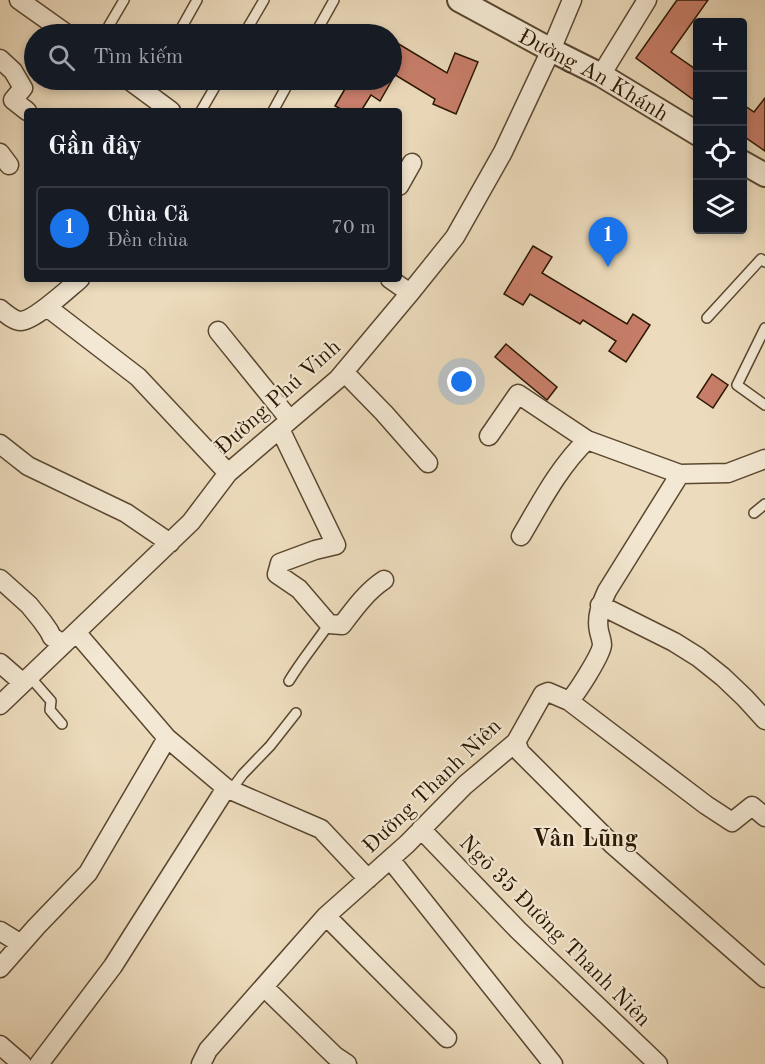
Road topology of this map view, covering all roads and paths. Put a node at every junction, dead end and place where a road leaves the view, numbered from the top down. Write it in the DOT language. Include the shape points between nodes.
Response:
graph roads {
  1 [pos="19,0"];
  2 [pos="124,0"];
  3 [pos="197,0"];
  4 [pos="264,0"];
  5 [pos="334,0"];
  6 [pos="459,0"];
  7 [pos="572,0"];
  8 [pos="646,0"];
  9 [pos="53,24"];
  10 [pos="111,24"];
  11 [pos="184,24"];
  12 [pos="250,24"];
  13 [pos="321,24"];
  14 [pos="551,50"];
  15 [pos="0,59"];
  16 [pos="601,75"];
  17 [pos="153,90"];
  18 [pos="213,90"];
  19 [pos="285,90"];
  20 [pos="168,108"];
  21 [pos="203,108"];
  22 [pos="275,108"];
  23 [pos="24,109"];
  24 [pos="693,131"];
  25 [pos="412,163"];
  26 [pos="747,165"];
  27 [pos="765,175"];
  28 [pos="402,181"];
  29 [pos="765,262"];
  30 [pos="76,282"];
  31 [pos="394,282"];
  32 [pos="410,293"];
  33 [pos="47,307"];
  34 [pos="0,309"];
  35 [pos="707,318"];
  36 [pos="765,328"];
  37 [pos="218,331"];
  38 [pos="344,372"];
  39 [pos="765,405"];
  40 [pos="285,424"];
  41 [pos="489,436"];
  42 [pos="587,440"];
  43 [pos="0,444"];
  44 [pos="765,459"];
  45 [pos="428,463"];
  46 [pos="228,473"];
  47 [pos="680,474"];
  48 [pos="765,504"];
  49 [pos="754,513"];
  50 [pos="521,536"];
  51 [pos="170,543"];
  52 [pos="0,579"];
  53 [pos="384,580"];
  54 [pos="600,605"];
  55 [pos="328,624"];
  56 [pos="70,638"];
  57 [pos="0,663"];
  58 [pos="26,680"];
  59 [pos="289,681"];
  60 [pos="569,701"];
  61 [pos="0,705"];
  62 [pos="296,713"];
  63 [pos="765,720"];
  64 [pos="62,724"];
  65 [pos="167,738"];
  66 [pos="516,742"];
  67 [pos="229,789"];
  68 [pos="765,817"];
  69 [pos="421,829"];
  70 [pos="390,859"];
  71 [pos="368,879"];
  72 [pos="326,916"];
  73 [pos="0,931"];
  74 [pos="21,944"];
  75 [pos="0,968"];
  76 [pos="765,978"];
  77 [pos="264,987"];
  78 [pos="447,1038"];
  79 [pos="0,1045"];
  80 [pos="22,1064"];
  81 [pos="39,1064"];
  82 [pos="201,1064"];
  83 [pos="347,1064"];
  84 [pos="553,1064"];
  85 [pos="658,1064"];
  1 -- 9 [label="street"];
  2 -- 10 [label="lane"];
  3 -- 11 [label="lane"];
  4 -- 12 [label="lane"];
  5 -- 13 [label="lane"];
  6 -- 14 [label="street, Đường An Khánh"];
  7 -- 14 [label="street, Đường Phú Vinh"];
  8 -- 16 [label="street"];
  14 -- 16 [label="street, Đường An Khánh"];
  14 -- 32 [label="street, Đường Phú Vinh" via="503,152 455,237"];
  15 -- 23 [label="street" via="23,88 13,100"];
  16 -- 24 [label="street, Đường An Khánh"];
  17 -- 20 [label="street"];
  18 -- 21 [label="lane"];
  19 -- 22 [label="lane"];
  25 -- 28 [label="street"];
  26 -- 27 [label="street"];
  29 -- 35 [label="lane" via="761,259"];
  30 -- 33 [label="street"];
  31 -- 32 [label="street"];
  32 -- 38 [label="street, Đường Phú Vinh"];
  33 -- 34 [label="street" via="23,321"];
  33 -- 46 [label="street" via="138,377"];
  36 -- 39 [label="lane" via="737,386"];
  37 -- 40 [label="street"];
  38 -- 40 [label="street, Đường Phú Vinh"];
  38 -- 45 [label="street"];
  40 -- 46 [label="street, Đường Phú Vinh"];
  40 -- 55 [label="street" via="336,545 280,563 277,573 299,589"];
  41 -- 42 [label="street" via="518,394"];
  42 -- 47 [label="street"];
  42 -- 50 [label="street" via="547,491"];
  43 -- 51 [label="street" via="28,466 126,513"];
  44 -- 47 [label="street" via="728,473"];
  46 -- 51 [label="street, Đường Phú Vinh"];
  47 -- 54 [label="street"];
  48 -- 49 [label="lane"];
  51 -- 56 [label="street, Đường Phú Vinh"];
  52 -- 56 [label="street" via="29,606 52,637"];
  53 -- 55 [label="street" via="342,625"];
  54 -- 60 [label="street" via="597,620 602,645"];
  54 -- 63 [label="street" via="698,657"];
  55 -- 59 [label="lane"];
  56 -- 58 [label="street, Đường Phú Vinh"];
  56 -- 65 [label="street"];
  57 -- 58 [label="street"];
  58 -- 61 [label="street, Đường Phú Vinh"];
  58 -- 64 [label="lane" via="51,700 50,710"];
  60 -- 66 [label="street, Đường Thanh Niên" via="548,692 543,694"];
  60 -- 68 [label="street" via="732,822 752,806"];
  62 -- 67 [label="lane"];
  65 -- 67 [label="street"];
  65 -- 74 [label="street" via="88,873"];
  66 -- 69 [label="street, Đường Thanh Niên" via="465,784"];
  66 -- 76 [label="street" via="520,752 612,844"];
  67 -- 71 [label="street" via="321,829"];
  67 -- 81 [label="street" via="113,966"];
  69 -- 70 [label="street, Đường Thanh Niên"];
  69 -- 85 [label="street, Ngõ 35 Đường Thanh Niên" via="518,930"];
  70 -- 71 [label="street, Đường Thanh Niên"];
  70 -- 84 [label="street"];
  71 -- 72 [label="street, Đường Thanh Niên"];
  72 -- 77 [label="street, Đường Thanh Niên"];
  72 -- 78 [label="street"];
  73 -- 74 [label="street"];
  74 -- 75 [label="street"];
  77 -- 82 [label="street, Đường Thanh Niên" via="208,1050"];
  77 -- 83 [label="street"];
  79 -- 80 [label="street"];
}
